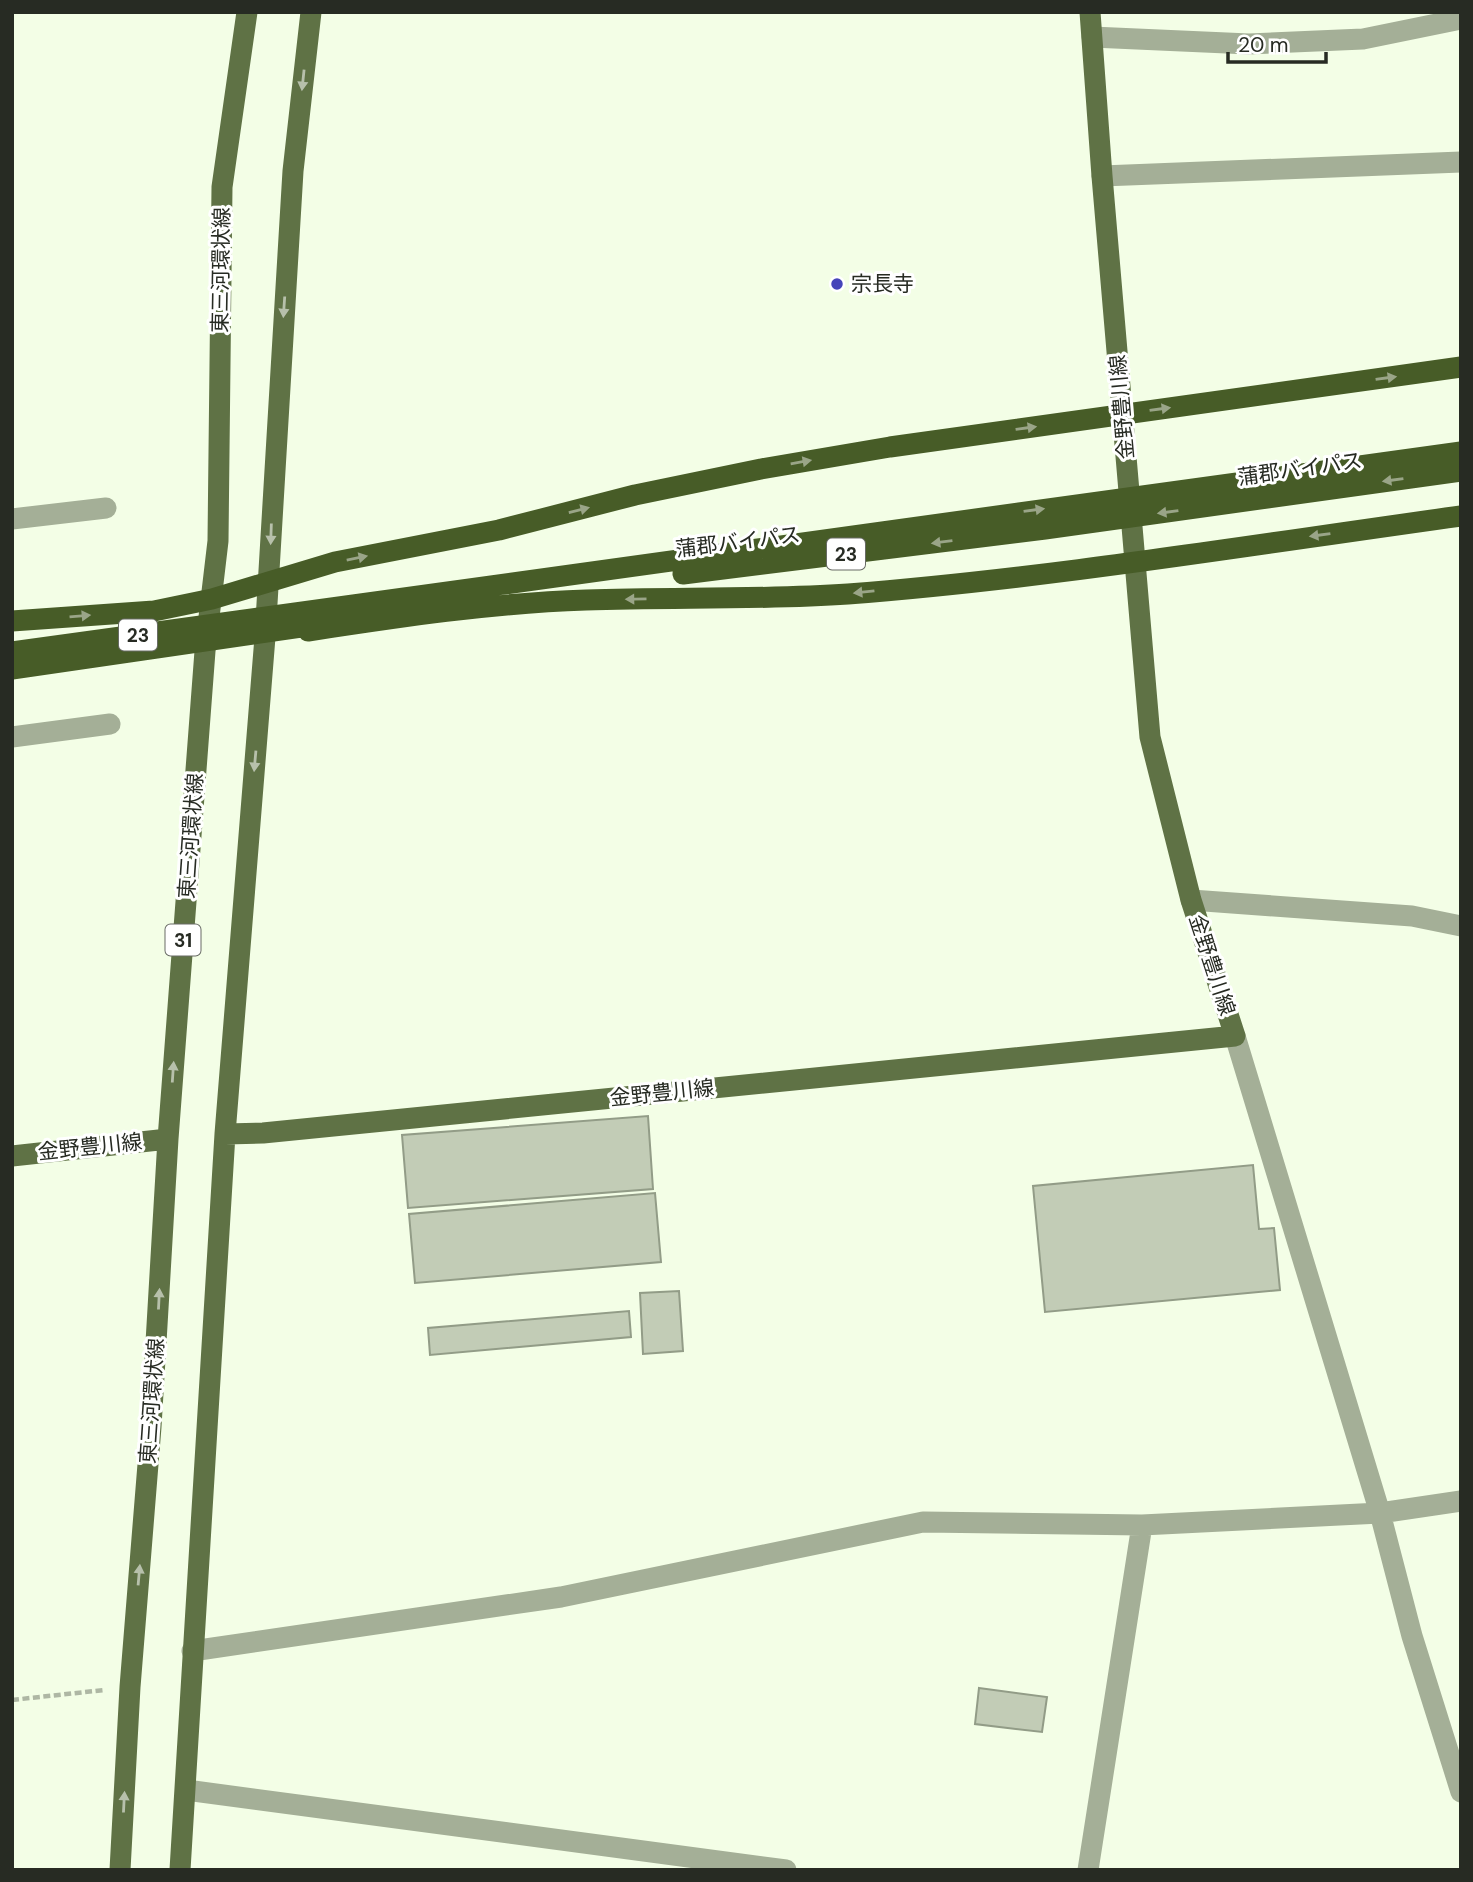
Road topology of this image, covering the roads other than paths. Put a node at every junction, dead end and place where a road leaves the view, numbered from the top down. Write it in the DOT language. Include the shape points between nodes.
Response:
graph roads {
  1 [pos="247,12"];
  2 [pos="311,12"];
  3 [pos="1090,12"];
  4 [pos="1461,19"];
  5 [pos="1092,37"];
  6 [pos="1461,162"];
  7 [pos="1102,176"];
  8 [pos="1461,367"];
  9 [pos="1461,452"];
  10 [pos="1461,471"];
  11 [pos="106,508"];
  12 [pos="1461,516"];
  13 [pos="12,519"];
  14 [pos="268,584"];
  15 [pos="212,599"];
  16 [pos="12,621"];
  17 [pos="264,627"];
  18 [pos="205,651"];
  19 [pos="12,652"];
  20 [pos="12,669"];
  21 [pos="12,678"];
  22 [pos="110,724"];
  23 [pos="12,737"];
  24 [pos="1191,901"];
  25 [pos="1461,926"];
  26 [pos="1235,1036"];
  27 [pos="225,1134"];
  28 [pos="168,1139"];
  29 [pos="12,1156"];
  30 [pos="1461,1501"];
  31 [pos="1380,1513"];
  32 [pos="1142,1525"];
  33 [pos="192,1651"];
  34 [pos="186,1790"];
  35 [pos="1461,1793"];
  36 [pos="120,1870"];
  37 [pos="180,1870"];
  38 [pos="786,1870"];
  39 [pos="1088,1870"];
  1 -- 15 [label="main road, 東三河環状線 / 31" via="222,187 219,512"];
  2 -- 14 [label="main road, one-way" via="293,171"];
  3 -- 5 [label="main road, 金野豊川線"];
  4 -- 5 [label="street" via="1363,39 1248,44"];
  5 -- 7 [label="main road, 金野豊川線"];
  6 -- 7 [label="street"];
  7 -- 24 [label="main road, 金野豊川線" via="1150,737"];
  14 -- 8 [label="highway, one-way" via="335,562 499,530 761,469"];
  17 -- 9 [label="highway, 蒲郡バイパス / 23, one-way"];
  10 -- 20 [label="highway, 蒲郡バイパス / 23, one-way" via="1045,529 556,589"];
  11 -- 13 [label="street"];
  12 -- 17 [label="highway, one-way" via="1102,566 847,594 585,600"];
  14 -- 15 [label="highway"];
  14 -- 17 [label="main road"];
  16 -- 15 [label="highway, one-way" via="154,611"];
  15 -- 18 [label="main road, 東三河環状線 / 31"];
  17 -- 18 [label="highway"];
  17 -- 19 [label="highway, 23"];
  17 -- 27 [label="main road, one-way"];
  18 -- 21 [label="highway" via="152,662"];
  28 -- 18 [label="main road, 東三河環状線 / 31, one-way"];
  22 -- 23 [label="street"];
  24 -- 25 [label="street" via="1412,916"];
  24 -- 26 [label="main road, 金野豊川線"];
  26 -- 27 [label="main road, 金野豊川線"];
  26 -- 31 [label="street"];
  27 -- 33 [label="main road"];
  28 -- 29 [label="main road, 金野豊川線"];
  36 -- 28 [label="main road, 東三河環状線 / 31, one-way"];
  30 -- 31 [label="street"];
  31 -- 32 [label="street"];
  31 -- 35 [label="street"];
  32 -- 33 [label="street" via="923,1522 561,1597"];
  32 -- 39 [label="street"];
  33 -- 34 [label="main road"];
  34 -- 37 [label="main road"];
  34 -- 38 [label="street"];
}
